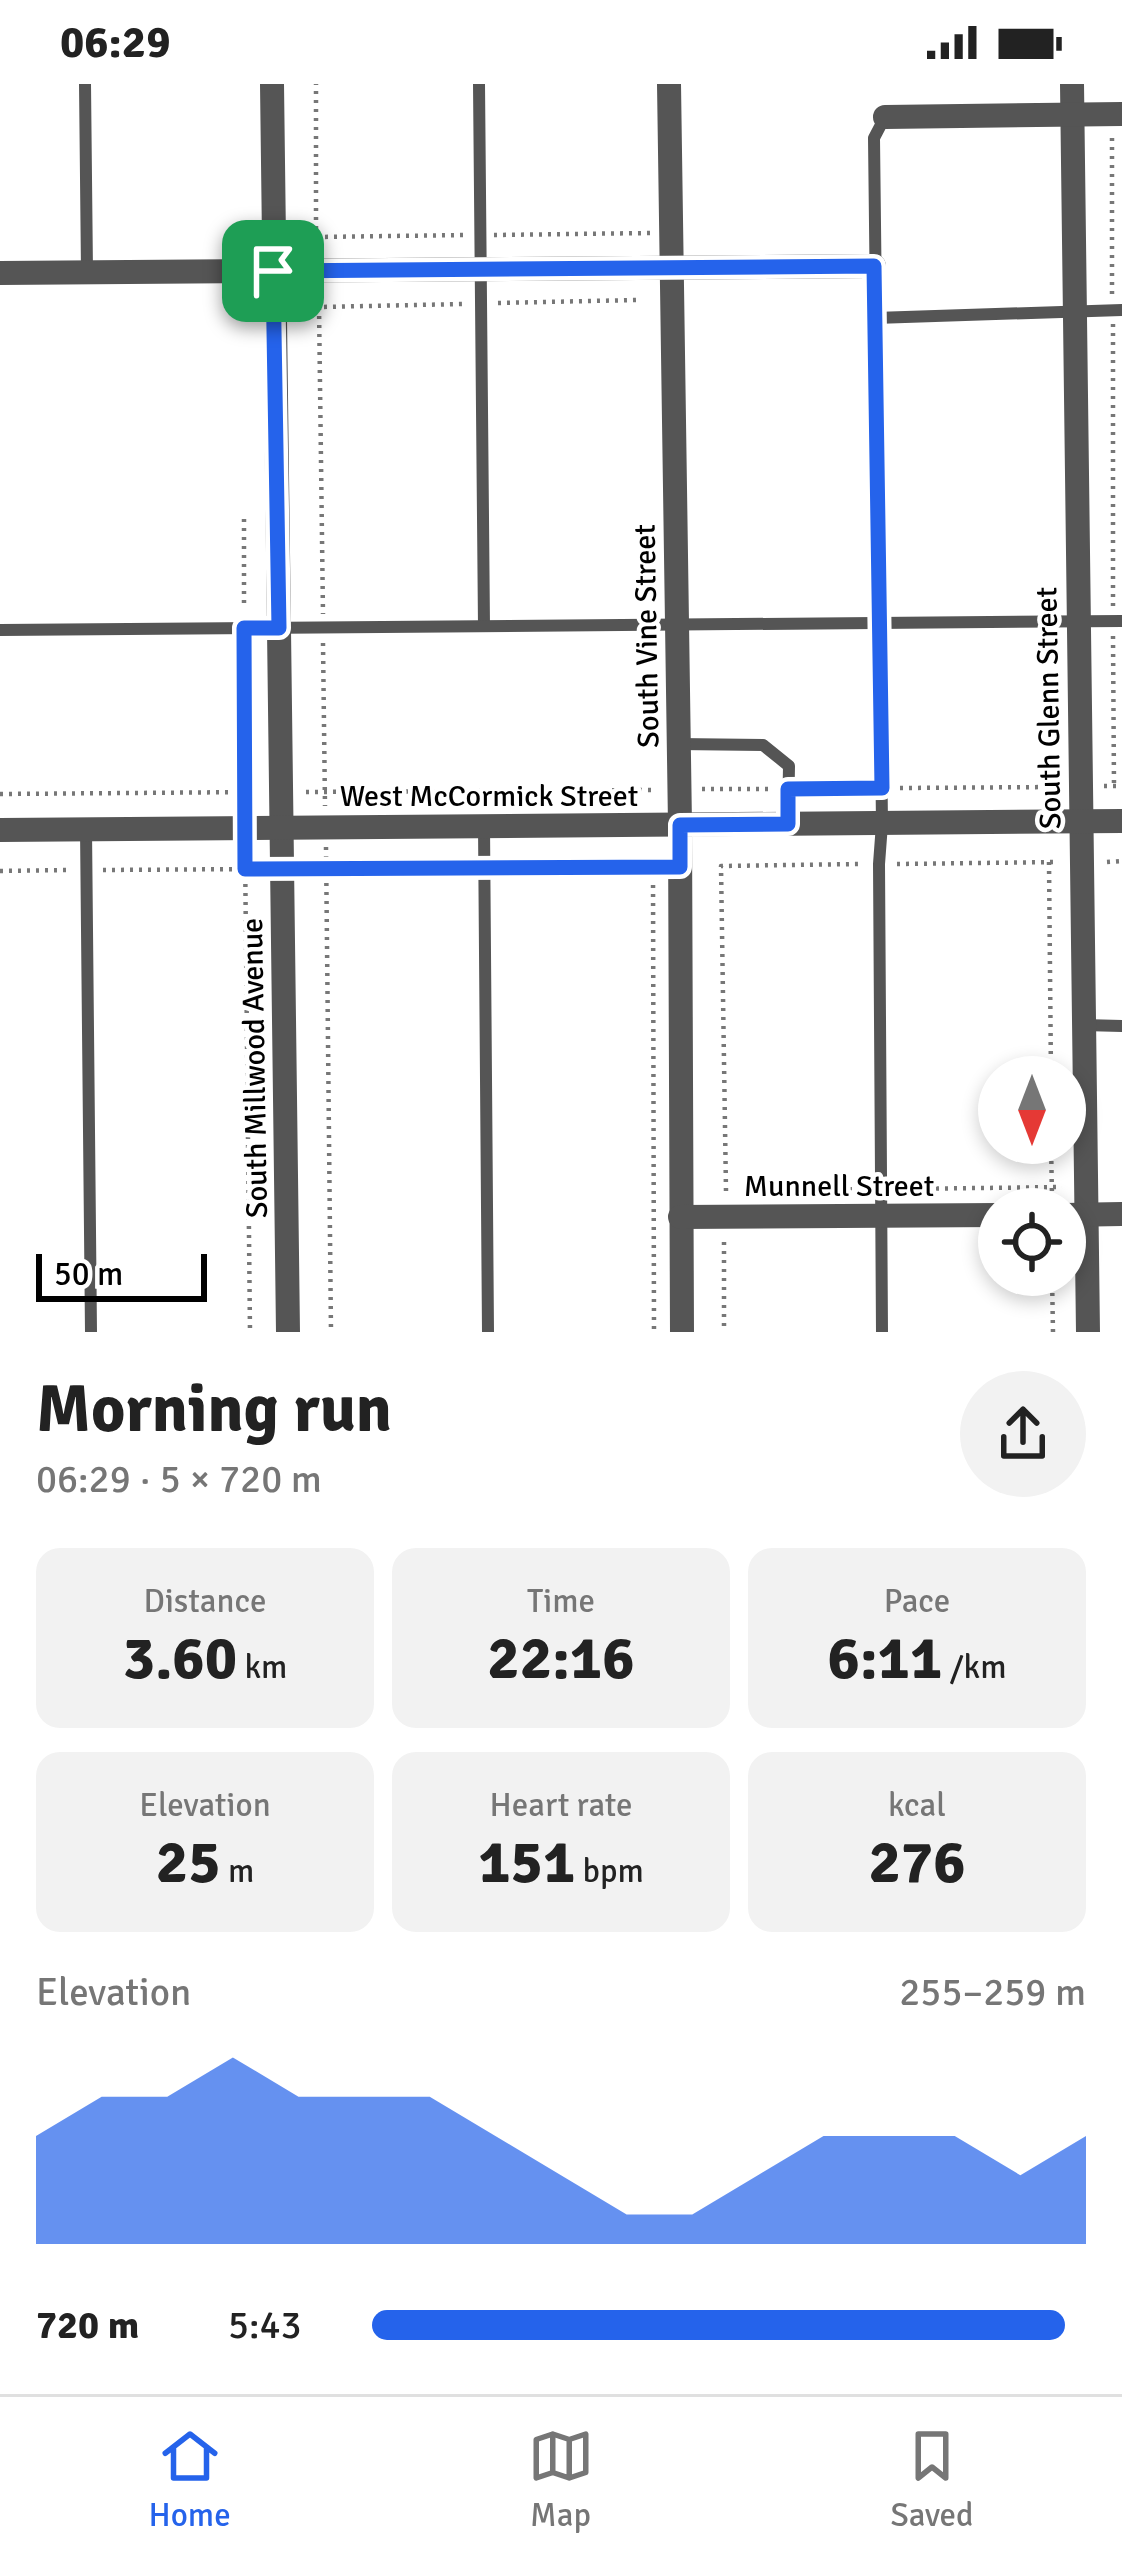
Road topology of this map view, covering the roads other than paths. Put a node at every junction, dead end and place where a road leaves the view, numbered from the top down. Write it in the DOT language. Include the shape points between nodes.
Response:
graph roads {
  1 [pos="85,84"];
  2 [pos="272,84"];
  3 [pos="479,84"];
  4 [pos="669,84"];
  5 [pos="1072,84"];
  6 [pos="1117,114"];
  7 [pos="1072,115"];
  8 [pos="885,117"];
  9 [pos="874,266"];
  10 [pos="670,267"];
  11 [pos="481,269"];
  12 [pos="273,271"];
  13 [pos="0,272"];
  14 [pos="87,272"];
  15 [pos="1117,310"];
  16 [pos="1074,311"];
  17 [pos="875,318"];
  18 [pos="1078,621"];
  19 [pos="1118,621"];
  20 [pos="879,623"];
  21 [pos="676,625"];
  22 [pos="484,626"];
  23 [pos="279,628"];
  24 [pos="0,630"];
  25 [pos="678,744"];
  26 [pos="1122,821"];
  27 [pos="1081,822"];
  28 [pos="788,824"];
  29 [pos="882,824"];
  30 [pos="680,825"];
  31 [pos="484,826"];
  32 [pos="282,828"];
  33 [pos="86,829"];
  34 [pos="0,830"];
  35 [pos="1083,1025"];
  36 [pos="1122,1026"];
  37 [pos="1077,1188"];
  38 [pos="1122,1214"];
  39 [pos="1086,1215"];
  40 [pos="881,1216"];
  41 [pos="978,1216"];
  42 [pos="680,1217"];
  43 [pos="1084,1296"];
  44 [pos="92,1332"];
  45 [pos="288,1332"];
  46 [pos="488,1332"];
  47 [pos="682,1332"];
  48 [pos="882,1332"];
  49 [pos="1088,1332"];
  1 -- 14 [label="lane"];
  2 -- 12 [label="street, South Millwood Avenue"];
  3 -- 11 [label="lane"];
  4 -- 10 [label="street, South Vine Street"];
  5 -- 7 [label="street, South Glenn Street"];
  6 -- 7 [label="street"];
  7 -- 8 [label="street"];
  7 -- 16 [label="street, South Glenn Street"];
  8 -- 9 [label="lane" via="874,138"];
  9 -- 10 [label="street"];
  9 -- 17 [label="lane"];
  10 -- 11 [label="street"];
  10 -- 21 [label="street, South Vine Street"];
  11 -- 12 [label="street"];
  11 -- 22 [label="lane"];
  12 -- 14 [label="street"];
  12 -- 23 [label="street, South Millwood Avenue"];
  13 -- 14 [label="street"];
  15 -- 16 [label="lane"];
  16 -- 17 [label="lane"];
  16 -- 18 [label="street, South Glenn Street"];
  17 -- 20 [label="lane"];
  18 -- 19 [label="lane"];
  18 -- 20 [label="lane"];
  18 -- 27 [label="street, South Glenn Street"];
  20 -- 21 [label="lane"];
  20 -- 29 [label="lane"];
  21 -- 22 [label="lane"];
  21 -- 25 [label="street, South Vine Street"];
  22 -- 23 [label="lane"];
  23 -- 24 [label="lane"];
  23 -- 32 [label="street, South Millwood Avenue"];
  25 -- 28 [label="lane" via="763,745 789,766"];
  25 -- 30 [label="street, South Vine Street"];
  26 -- 27 [label="street, West McCormick Street"];
  27 -- 29 [label="street, West McCormick Street"];
  27 -- 35 [label="street, South Glenn Street"];
  28 -- 29 [label="street, West McCormick Street"];
  28 -- 30 [label="street, West McCormick Street"];
  29 -- 40 [label="lane"];
  30 -- 31 [label="street, West McCormick Street"];
  30 -- 42 [label="street, South Vine Street"];
  31 -- 32 [label="street, West McCormick Street"];
  31 -- 46 [label="lane"];
  32 -- 33 [label="street, West McCormick Street"];
  32 -- 45 [label="street, South Millwood Avenue"];
  33 -- 34 [label="street, West McCormick Street"];
  33 -- 44 [label="lane"];
  35 -- 36 [label="lane"];
  35 -- 37 [label="street, South Glenn Street"];
  38 -- 39 [label="street"];
  40 -- 41 [label="street, Munnell Street"];
  40 -- 42 [label="street, Munnell Street" via="724,1204"];
  40 -- 48 [label="lane"];
  42 -- 47 [label="street, South Vine Street"];
  43 -- 49 [label="street, South Glenn Street"];
}
